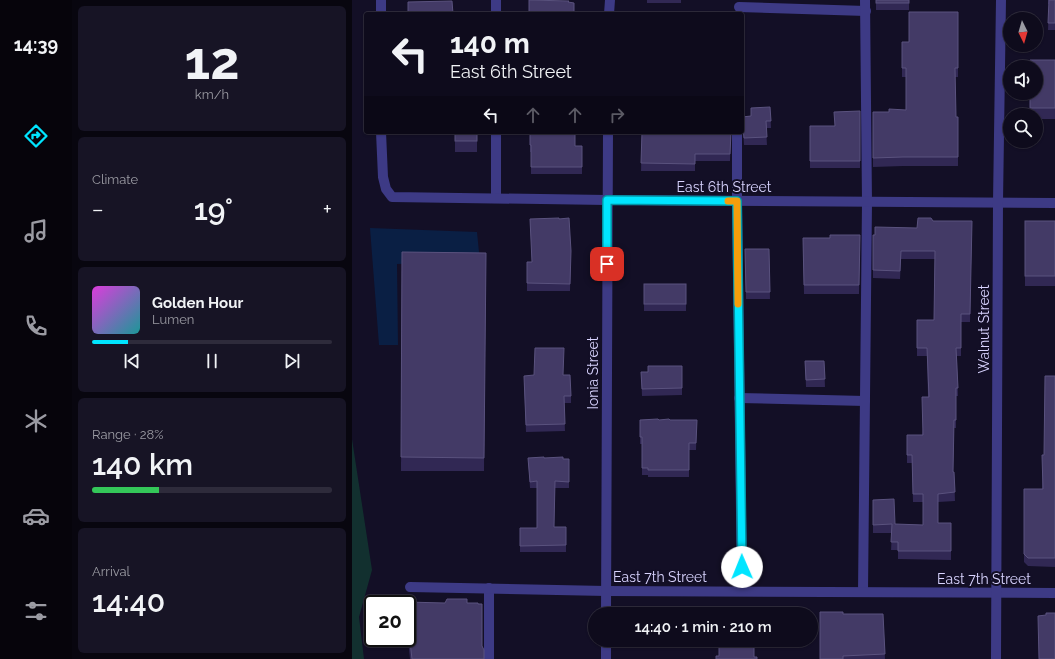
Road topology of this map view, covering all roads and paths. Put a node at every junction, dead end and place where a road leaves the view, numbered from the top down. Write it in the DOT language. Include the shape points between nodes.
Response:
graph roads {
  1 [pos="381,0"];
  2 [pos="496,0"];
  3 [pos="610,0"];
  4 [pos="865,0"];
  5 [pos="1001,0"];
  6 [pos="739,7"];
  7 [pos="866,11"];
  8 [pos="381,12"];
  9 [pos="496,12"];
  10 [pos="609,12"];
  11 [pos="381,134"];
  12 [pos="496,134"];
  13 [pos="608,134"];
  14 [pos="738,134"];
  15 [pos="496,198"];
  16 [pos="607,200"];
  17 [pos="737,201"];
  18 [pos="867,202"];
  19 [pos="998,202"];
  20 [pos="1055,203"];
  21 [pos="739,398"];
  22 [pos="865,401"];
  23 [pos="410,587"];
  24 [pos="490,588"];
  25 [pos="606,591"];
  26 [pos="742,591"];
  27 [pos="863,592"];
  28 [pos="996,593"];
  29 [pos="1055,593"];
  30 [pos="606,607"];
  31 [pos="606,647"];
  32 [pos="489,659"];
  33 [pos="606,659"];
  34 [pos="996,659"];
  1 -- 8 [label="street"];
  2 -- 9 [label="street"];
  3 -- 10 [label="street"];
  4 -- 7 [label="street"];
  5 -- 19 [label="street, Walnut Street"];
  6 -- 7 [label="street"];
  7 -- 18 [label="street"];
  11 -- 15 [label="street, East 6th Street" via="383,177 386,189 392,197"];
  12 -- 15 [label="street"];
  13 -- 16 [label="street, Ionia Street"];
  14 -- 17 [label="street"];
  15 -- 16 [label="street, East 6th Street"];
  16 -- 17 [label="street, East 6th Street"];
  16 -- 25 [label="street, Ionia Street"];
  17 -- 18 [label="street, East 6th Street"];
  17 -- 21 [label="street"];
  18 -- 19 [label="street, East 6th Street"];
  18 -- 22 [label="street"];
  19 -- 20 [label="street, East 6th Street"];
  19 -- 28 [label="street, Walnut Street"];
  21 -- 22 [label="street"];
  21 -- 26 [label="street"];
  22 -- 27 [label="street"];
  23 -- 24 [label="street, East 7th Street"];
  24 -- 25 [label="street, East 7th Street"];
  24 -- 32 [label="street"];
  25 -- 26 [label="street, East 7th Street"];
  25 -- 30 [label="street, Ionia Street"];
  26 -- 27 [label="street, East 7th Street"];
  27 -- 28 [label="street, East 7th Street"];
  28 -- 29 [label="street, East 7th Street"];
  28 -- 34 [label="street, Walnut Street"];
  31 -- 33 [label="street"];
}
